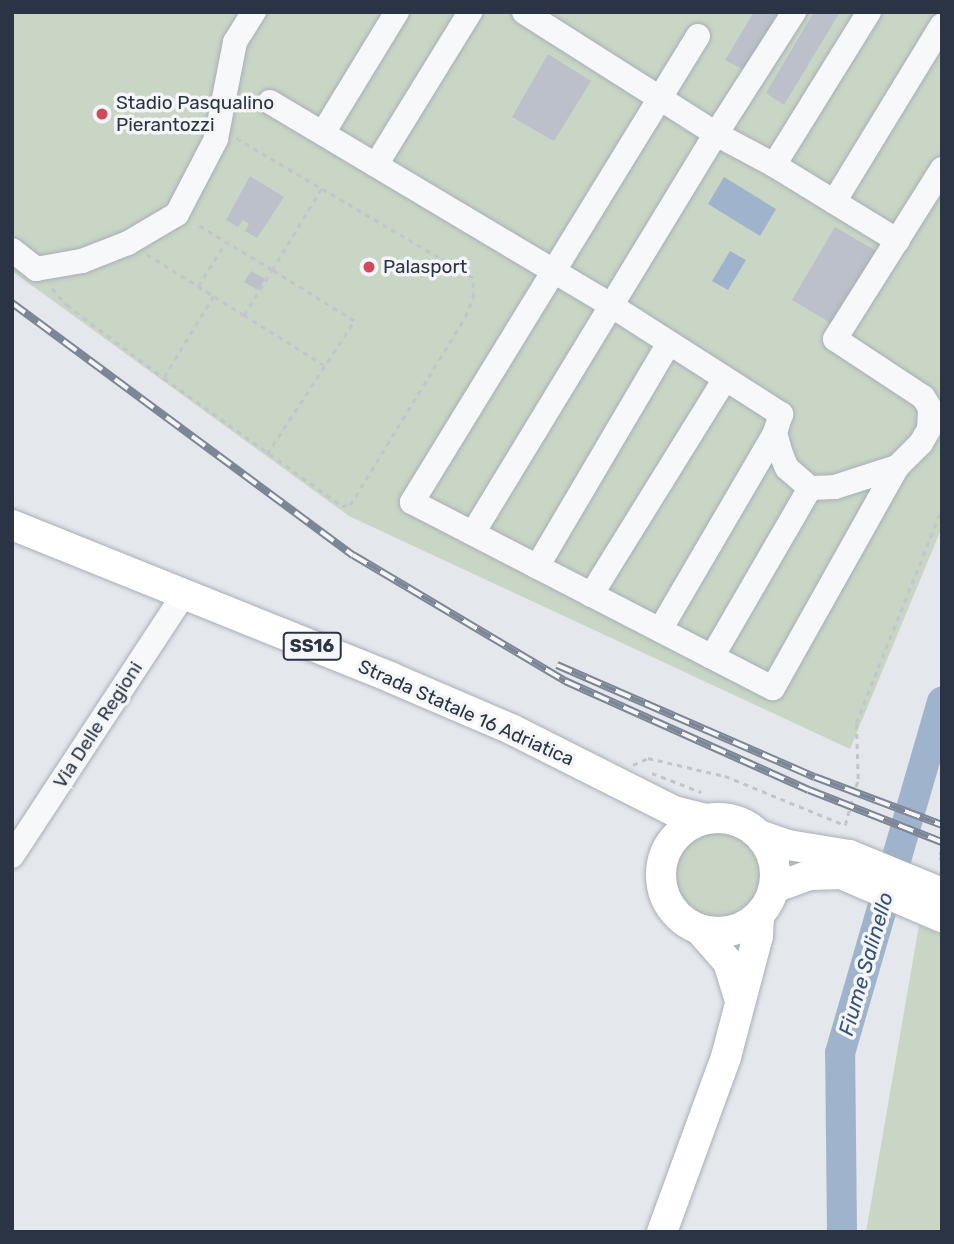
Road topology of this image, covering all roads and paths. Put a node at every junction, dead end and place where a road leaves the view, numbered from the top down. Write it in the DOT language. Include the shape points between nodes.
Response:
graph roads {
  1 [pos="254,12"];
  2 [pos="397,12"];
  3 [pos="470,12"];
  4 [pos="524,12"];
  5 [pos="794,12"];
  6 [pos="869,12"];
  7 [pos="552,20"];
  8 [pos="942,25"];
  9 [pos="698,36"];
  10 [pos="659,98"];
  11 [pos="270,102"];
  12 [pos="218,128"];
  13 [pos="323,133"];
  14 [pos="716,134"];
  15 [pos="376,165"];
  16 [pos="774,165"];
  17 [pos="942,169"];
  18 [pos="321,189"];
  19 [pos="835,202"];
  20 [pos="177,214"];
  21 [pos="898,241"];
  22 [pos="226,242"];
  23 [pos="128,243"];
  24 [pos="12,250"];
  25 [pos="36,269"];
  26 [pos="272,270"];
  27 [pos="552,270"];
  28 [pos="198,286"];
  29 [pos="214,296"];
  30 [pos="611,306"];
  31 [pos="244,315"];
  32 [pos="669,342"];
  33 [pos="325,365"];
  34 [pos="164,378"];
  35 [pos="726,379"];
  36 [pos="775,433"];
  37 [pos="267,454"];
  38 [pos="897,467"];
  39 [pos="810,488"];
  40 [pos="942,508"];
  41 [pos="12,525"];
  42 [pos="473,533"];
  43 [pos="537,567"];
  44 [pos="184,594"];
  45 [pos="591,595"];
  46 [pos="660,630"];
  47 [pos="712,657"];
  48 [pos="608,777"];
  49 [pos="706,819"];
  50 [pos="759,835"];
  51 [pos="942,850"];
  52 [pos="666,853"];
  53 [pos="12,856"];
  54 [pos="942,859"];
  55 [pos="774,888"];
  56 [pos="942,893"];
  57 [pos="759,916"];
  58 [pos="942,916"];
  59 [pos="699,929"];
  60 [pos="740,1002"];
  61 [pos="662,1232"];
  1 -- 12 [label="street" via="235,42"];
  2 -- 13 [label="street"];
  3 -- 15 [label="street"];
  4 -- 7 [label="street"];
  5 -- 14 [label="street"];
  6 -- 16 [label="street"];
  7 -- 10 [label="street"];
  8 -- 19 [label="street"];
  9 -- 10 [label="street"];
  10 -- 14 [label="street"];
  10 -- 27 [label="street"];
  11 -- 13 [label="street"];
  12 -- 18 [label="path"];
  12 -- 20 [label="street"];
  13 -- 15 [label="street"];
  14 -- 16 [label="street"];
  14 -- 30 [label="street"];
  15 -- 27 [label="street"];
  16 -- 19 [label="street"];
  17 -- 21 [label="street"];
  18 -- 26 [label="path"];
  18 -- 37 [label="path" via="473,278 473,298 350,505 336,504"];
  19 -- 21 [label="street"];
  20 -- 22 [label="path"];
  20 -- 23 [label="street"];
  21 -- 38 [label="street" via="835,339 912,388 930,408 929,429"];
  22 -- 26 [label="path"];
  22 -- 28 [label="path"];
  23 -- 25 [label="street" via="82,261"];
  23 -- 28 [label="path"];
  24 -- 25 [label="street"];
  25 -- 34 [label="path" via="67,305"];
  26 -- 31 [label="path"];
  26 -- 33 [label="path" via="354,321"];
  27 -- 30 [label="street"];
  27 -- 42 [label="street" via="412,502"];
  28 -- 29 [label="path"];
  29 -- 31 [label="path"];
  29 -- 34 [label="path"];
  30 -- 32 [label="street"];
  30 -- 42 [label="street"];
  31 -- 33 [label="path"];
  32 -- 35 [label="street"];
  32 -- 43 [label="street"];
  33 -- 37 [label="path"];
  34 -- 37 [label="path"];
  35 -- 36 [label="street" via="780,414"];
  35 -- 45 [label="street"];
  36 -- 39 [label="street" via="787,468"];
  36 -- 46 [label="street"];
  38 -- 39 [label="street" via="835,487"];
  38 -- 47 [label="street" via="773,688"];
  39 -- 47 [label="street"];
  40 -- 48 [label="path" via="856,723 858,779 845,825 725,776 648,758"];
  41 -- 44 [label="main road, Strada Statale 16 Adriatica / SS16"];
  42 -- 43 [label="street"];
  43 -- 45 [label="street"];
  44 -- 48 [label="main road, Strada Statale 16 Adriatica / SS16" via="511,729"];
  44 -- 53 [label="street, Via Delle Regioni"];
  45 -- 46 [label="street"];
  46 -- 47 [label="street"];
  48 -- 49 [label="main road, Strada Statale 16 Adriatica / SS16" via="674,811"];
  48 -- 52 [label="main road, Strada Statale 16 Adriatica / SS16" via="639,806"];
  49 -- 50 [label="main road, Strada Statale 16 Adriatica / SS16" via="734,821"];
  49 -- 52 [label="main road" via="689,826"];
  50 -- 55 [label="main road" via="775,869"];
  50 -- 56 [label="main road, Strada Statale 16 Adriatica / SS16" via="849,855"];
  51 -- 54 [label="path"];
  52 -- 59 [label="main road" via="663,891 683,921"];
  55 -- 57 [label="main road"];
  55 -- 58 [label="main road" via="810,875 841,874"];
  57 -- 59 [label="main road" via="731,931"];
  57 -- 60 [label="main road"];
  59 -- 60 [label="main road" via="728,962"];
  60 -- 61 [label="main road" via="718,1080"];
}
